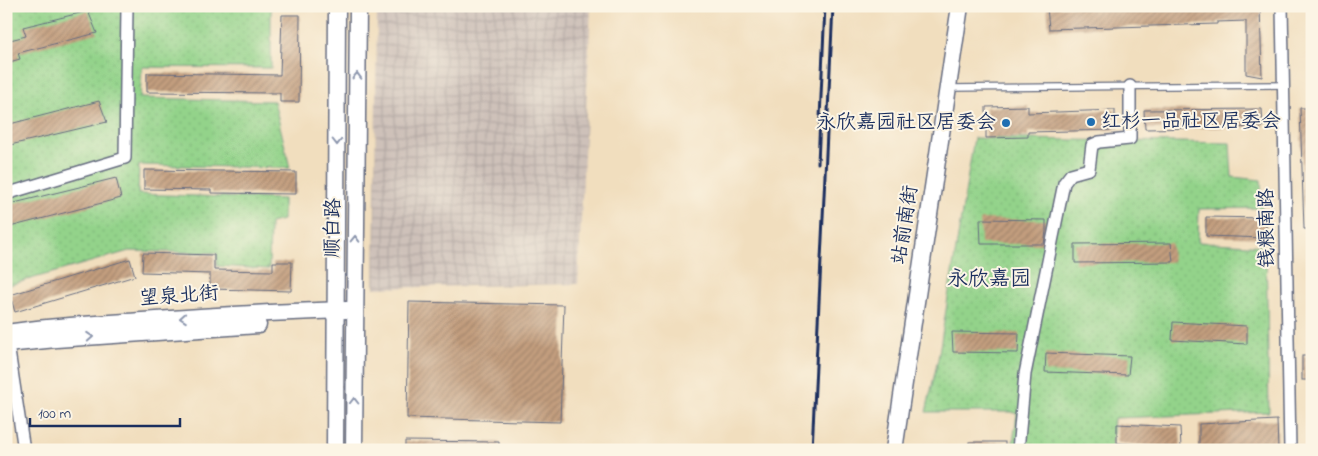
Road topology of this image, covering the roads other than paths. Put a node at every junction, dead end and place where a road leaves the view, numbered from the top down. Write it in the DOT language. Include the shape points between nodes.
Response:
graph roads {
  1 [pos="127,6"];
  2 [pos="338,6"];
  3 [pos="358,6"];
  4 [pos="960,6"];
  5 [pos="1282,6"];
  6 [pos="1284,85"];
  7 [pos="1130,86"];
  8 [pos="948,88"];
  9 [pos="6,194"];
  10 [pos="336,316"];
  11 [pos="354,316"];
  12 [pos="7,340"];
  13 [pos="24,450"];
  14 [pos="335,450"];
  15 [pos="354,450"];
  16 [pos="894,450"];
  17 [pos="1018,450"];
  18 [pos="1290,450"];
  1 -- 9 [label="street" via="125,158"];
  2 -- 10 [label="main road, 顺白路, one-way"];
  11 -- 3 [label="main road, 顺白路, one-way"];
  4 -- 8 [label="main road, 站前南街"];
  5 -- 6 [label="street, 钱粮南路"];
  6 -- 7 [label="lane"];
  6 -- 18 [label="street, 钱粮南路"];
  7 -- 8 [label="lane"];
  7 -- 17 [label="street" via="1130,139 1092,145 1089,169 1071,174 1064,183 1025,374"];
  8 -- 16 [label="main road, 站前南街"];
  10 -- 11 [label="main road, 望泉北街"];
  10 -- 12 [label="main road, 望泉北街" via="182,318 44,329"];
  10 -- 14 [label="main road, 顺白路"];
  15 -- 11 [label="main road, 顺白路, one-way"];
  12 -- 13 [label="street"];
}
